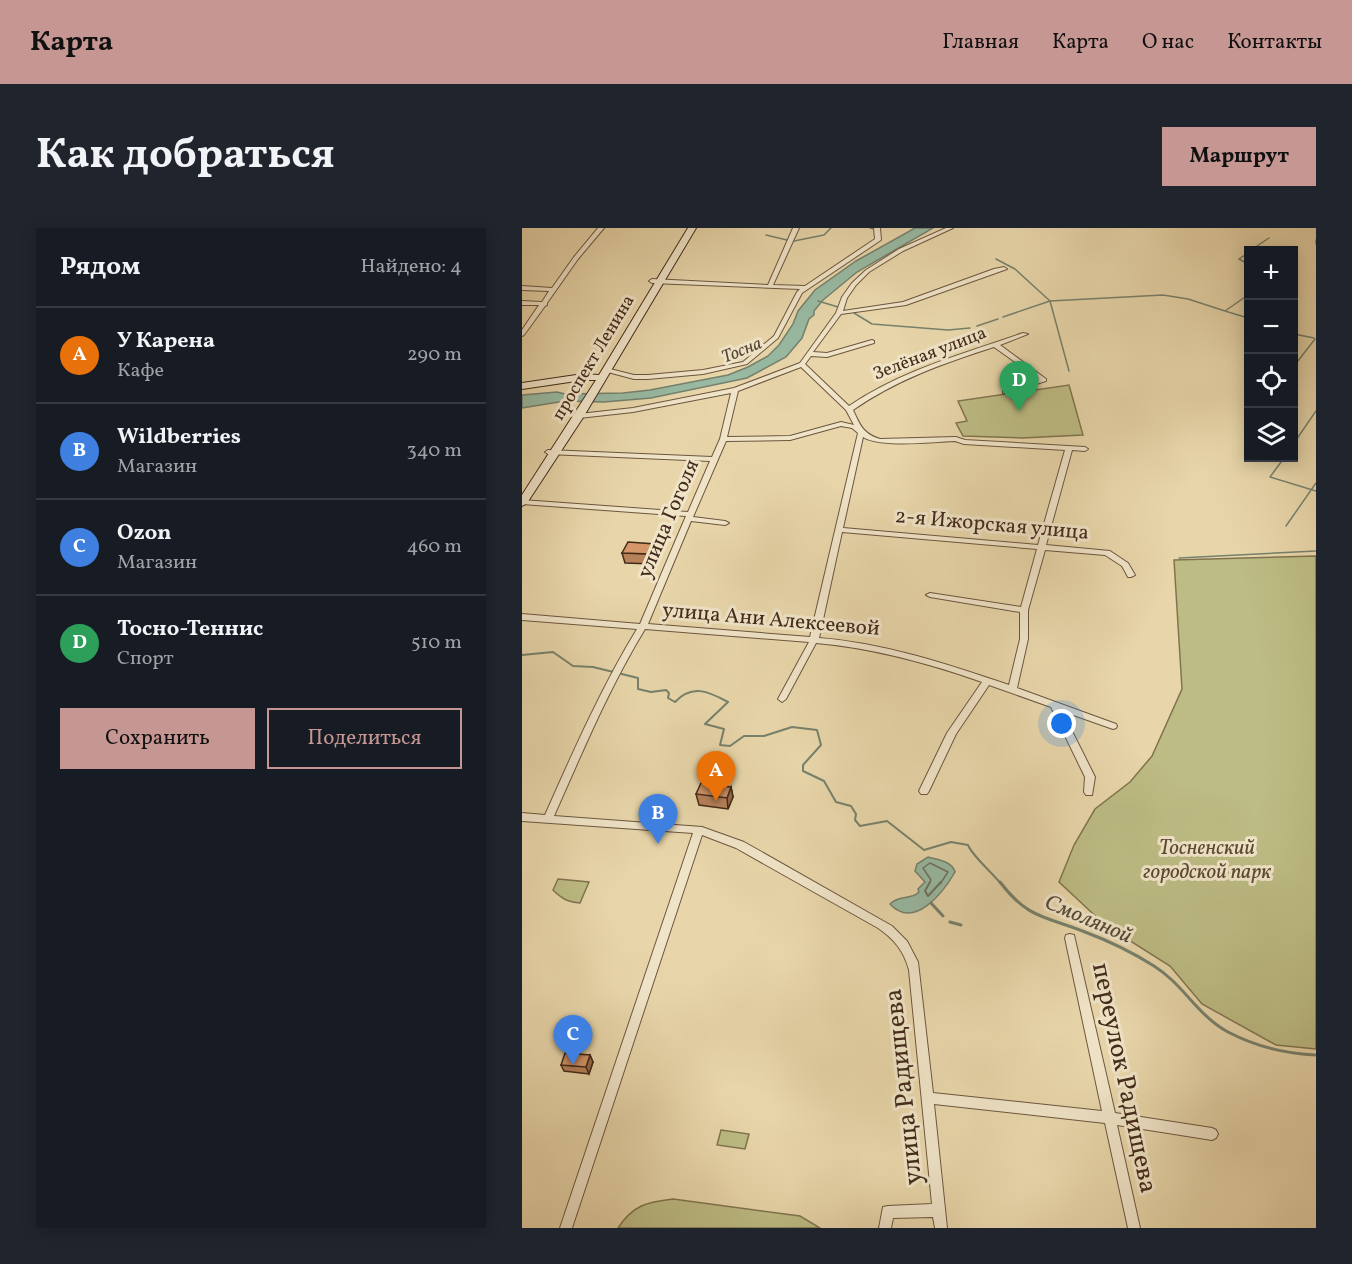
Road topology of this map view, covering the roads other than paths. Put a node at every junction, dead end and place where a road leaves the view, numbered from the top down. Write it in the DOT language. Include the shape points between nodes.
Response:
graph roads {
  1 [pos="600,228"];
  2 [pos="685,228"];
  3 [pos="692,228"];
  4 [pos="796,228"];
  5 [pos="877,228"];
  6 [pos="950,228"];
  7 [pos="1004,269"];
  8 [pos="656,281"];
  9 [pos="770,286"];
  10 [pos="522,288"];
  11 [pos="804,288"];
  12 [pos="552,290"];
  13 [pos="522,303"];
  14 [pos="544,304"];
  15 [pos="839,313"];
  16 [pos="522,334"];
  17 [pos="1025,334"];
  18 [pos="872,342"];
  19 [pos="996,345"];
  20 [pos="809,354"];
  21 [pos="802,364"];
  22 [pos="598,378"];
  23 [pos="522,386"];
  24 [pos="735,390"];
  25 [pos="1005,392"];
  26 [pos="849,409"];
  27 [pos="579,412"];
  28 [pos="861,432"];
  29 [pos="723,440"];
  30 [pos="1069,449"];
  31 [pos="1085,449"];
  32 [pos="552,452"];
  33 [pos="713,459"];
  34 [pos="522,493"];
  35 [pos="522,502"];
  36 [pos="690,517"];
  37 [pos="725,523"];
  38 [pos="840,530"];
  39 [pos="1042,546"];
  40 [pos="1131,575"];
  41 [pos="930,596"];
  42 [pos="1024,610"];
  43 [pos="522,616"];
  44 [pos="643,626"];
  45 [pos="814,640"];
  46 [pos="986,682"];
  47 [pos="1011,691"];
  48 [pos="782,699"];
  49 [pos="1054,706"];
  50 [pos="1113,726"];
  51 [pos="924,791"];
  52 [pos="1089,792"];
  53 [pos="522,817"];
  54 [pos="548,819"];
  55 [pos="699,830"];
  56 [pos="1070,938"];
  57 [pos="927,1098"];
  58 [pos="1110,1118"];
  59 [pos="1212,1134"];
  60 [pos="939,1210"];
  61 [pos="567,1228"];
  62 [pos="885,1228"];
  63 [pos="940,1228"];
  64 [pos="1134,1228"];
  1 -- 12 [label="street"];
  2 -- 8 [label="main road, проспект Ленина"];
  3 -- 8 [label="main road, проспект Ленина"];
  4 -- 9 [label="street"];
  5 -- 11 [label="street" via="878,240"];
  6 -- 15 [label="street" via="874,267 852,285 840,303"];
  7 -- 15 [label="street" via="904,304"];
  8 -- 9 [label="street"];
  8 -- 22 [label="main road, проспект Ленина"];
  8 -- 22 [label="main road, проспект Ленина"];
  9 -- 11 [label="street"];
  10 -- 12 [label="street"];
  11 -- 22 [label="street" via="791,304 776,337 745,363 703,372"];
  12 -- 14 [label="street"];
  13 -- 14 [label="street"];
  14 -- 16 [label="street"];
  15 -- 20 [label="street"];
  17 -- 19 [label="street, Зелёная улица"];
  18 -- 20 [label="street" via="827,355"];
  19 -- 25 [label="street" via="1044,381"];
  19 -- 26 [label="street, Зелёная улица" via="873,391"];
  20 -- 21 [label="street"];
  21 -- 24 [label="street"];
  21 -- 26 [label="street"];
  22 -- 23 [label="main road"];
  22 -- 27 [label="main road, проспект Ленина"];
  24 -- 27 [label="street" via="633,410"];
  24 -- 29 [label="street, улица Гоголя"];
  26 -- 28 [label="street"];
  27 -- 32 [label="main road, проспект Ленина"];
  28 -- 29 [label="street" via="841,424 790,438"];
  28 -- 30 [label="street" via="880,441 956,439"];
  28 -- 38 [label="street"];
  29 -- 33 [label="street, улица Гоголя"];
  30 -- 31 [label="street"];
  30 -- 39 [label="street"];
  32 -- 33 [label="street"];
  32 -- 34 [label="main road, проспект Ленина"];
  32 -- 35 [label="main road, проспект Ленина"];
  33 -- 36 [label="street, улица Гоголя"];
  35 -- 36 [label="street"];
  36 -- 37 [label="street"];
  36 -- 44 [label="street, улица Гоголя"];
  38 -- 39 [label="street, 2-я Ижорская улица"];
  38 -- 45 [label="street"];
  39 -- 40 [label="street, 2-я Ижорская улица" via="1107,553 1125,565"];
  39 -- 42 [label="street"];
  41 -- 42 [label="street"];
  42 -- 47 [label="street" via="1024,639"];
  43 -- 44 [label="street, улица Ани Алексеевой"];
  44 -- 45 [label="street, улица Ани Алексеевой"];
  44 -- 54 [label="street, улица Гоголя" via="624,657"];
  45 -- 46 [label="street, улица Ани Алексеевой" via="892,650"];
  45 -- 48 [label="street"];
  46 -- 47 [label="street, улица Ани Алексеевой"];
  46 -- 51 [label="street" via="952,733"];
  47 -- 49 [label="street, улица Ани Алексеевой"];
  49 -- 50 [label="street, улица Ани Алексеевой"];
  49 -- 52 [label="street" via="1090,777"];
  53 -- 54 [label="street"];
  54 -- 55 [label="street"];
  55 -- 57 [label="street, улица Радищева" via="732,840 778,865 882,925 904,943 914,970"];
  55 -- 61 [label="street"];
  56 -- 58 [label="street, переулок Радищева"];
  57 -- 58 [label="street"];
  57 -- 60 [label="street, улица Радищева"];
  58 -- 59 [label="street"];
  58 -- 64 [label="street, переулок Радищева"];
  60 -- 62 [label="street" via="888,1212"];
  60 -- 63 [label="street, улица Радищева"];
}
